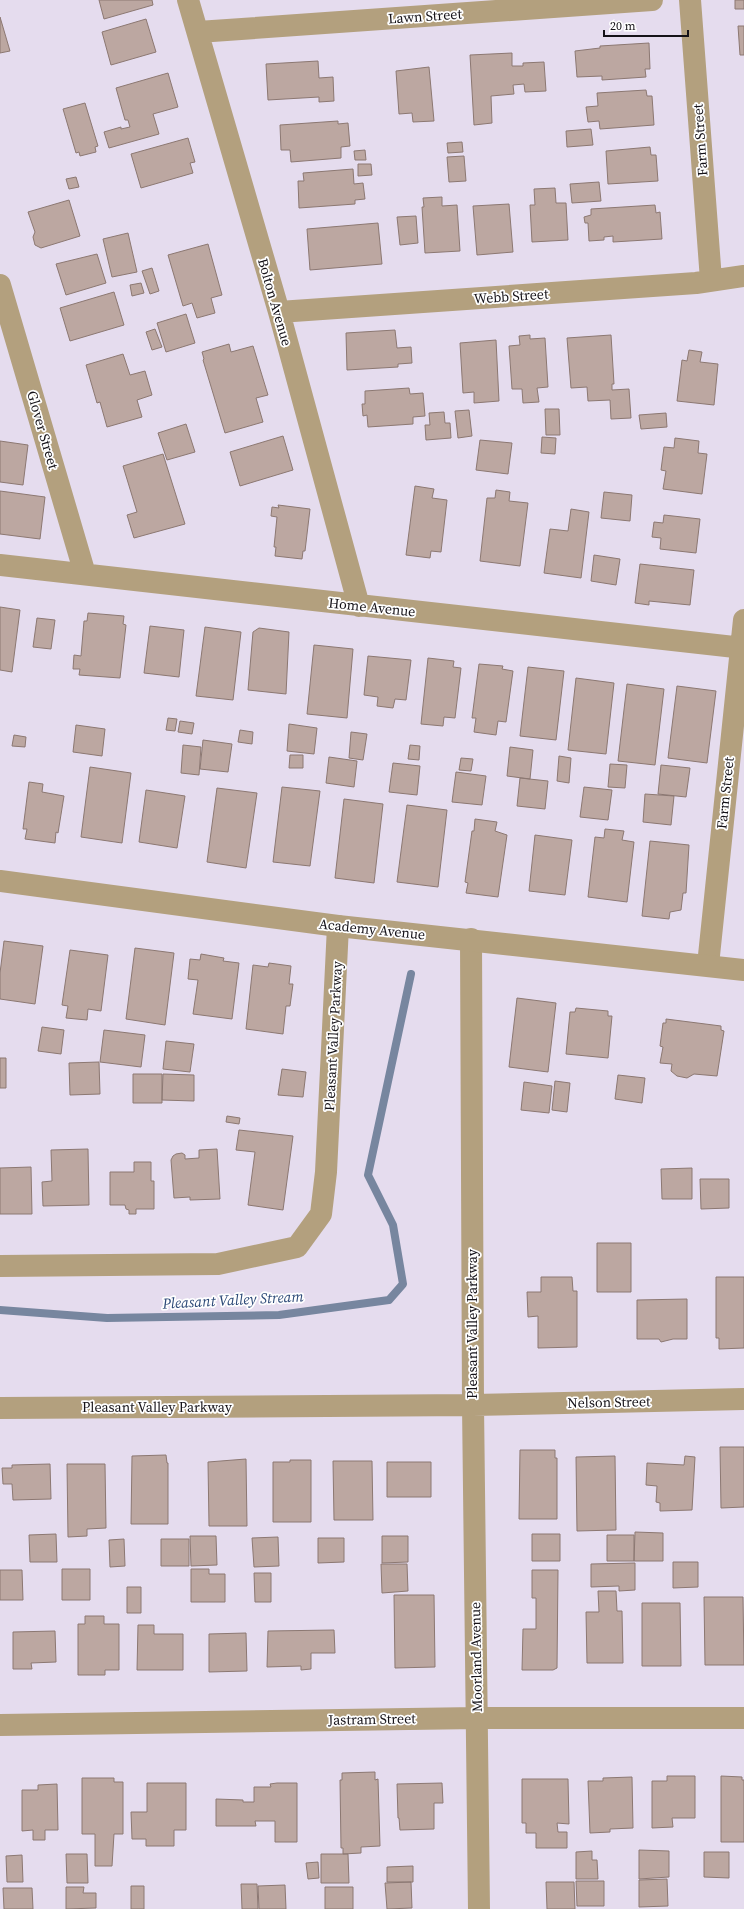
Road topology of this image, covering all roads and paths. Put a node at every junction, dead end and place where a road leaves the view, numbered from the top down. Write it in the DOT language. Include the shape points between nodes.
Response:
graph roads {
  1 [pos="188,0"];
  2 [pos="652,0"];
  3 [pos="690,0"];
  4 [pos="198,32"];
  5 [pos="744,276"];
  6 [pos="711,280"];
  7 [pos="0,285"];
  8 [pos="4,308"];
  9 [pos="279,312"];
  10 [pos="0,565"];
  11 [pos="85,574"];
  12 [pos="359,606"];
  13 [pos="744,620"];
  14 [pos="742,648"];
  15 [pos="0,881"];
  16 [pos="338,926"];
  17 [pos="471,939"];
  18 [pos="708,965"];
  19 [pos="744,970"];
  20 [pos="0,1266"];
  21 [pos="744,1399"];
  22 [pos="473,1405"];
  23 [pos="0,1408"];
  24 [pos="477,1718"];
  25 [pos="744,1718"];
  26 [pos="0,1725"];
  27 [pos="479,1909"];
  1 -- 4 [label="street, Bolton Avenue"];
  2 -- 4 [label="street, Lawn Street"];
  3 -- 6 [label="street, Farm Street"];
  4 -- 9 [label="street, Bolton Avenue"];
  5 -- 6 [label="street, Webb Street"];
  6 -- 9 [label="street, Webb Street"];
  7 -- 8 [label="street, Glover Street"];
  8 -- 11 [label="street, Glover Street"];
  9 -- 12 [label="street, Bolton Avenue"];
  10 -- 11 [label="street, Home Avenue"];
  11 -- 12 [label="street, Home Avenue"];
  12 -- 14 [label="street, Home Avenue"];
  13 -- 14 [label="street, Farm Street"];
  14 -- 18 [label="street, Farm Street"];
  15 -- 16 [label="street, Academy Avenue"];
  16 -- 17 [label="street, Academy Avenue"];
  16 -- 20 [label="street, Pleasant Valley Parkway" via="322,1214 297,1247 218,1264"];
  17 -- 18 [label="street, Academy Avenue"];
  17 -- 22 [label="street, Pleasant Valley Parkway"];
  18 -- 19 [label="street, Academy Avenue"];
  21 -- 22 [label="street, Nelson Street"];
  22 -- 23 [label="street, Pleasant Valley Parkway"];
  22 -- 24 [label="street, Moorland Avenue"];
  24 -- 25 [label="street, Jastram Street"];
  24 -- 26 [label="street, Jastram Street"];
  24 -- 27 [label="street, Moorland Avenue"];
}
